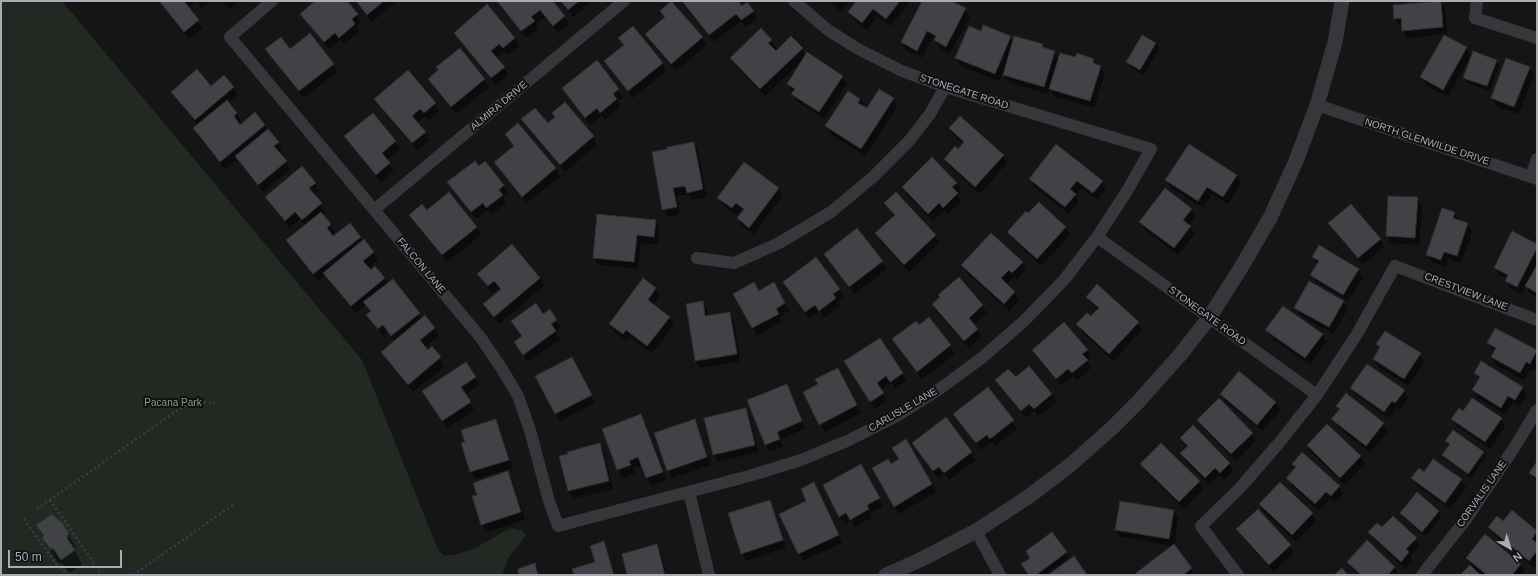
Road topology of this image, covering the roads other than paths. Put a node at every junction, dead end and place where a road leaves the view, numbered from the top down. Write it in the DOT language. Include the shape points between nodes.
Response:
graph roads {
  1 [pos="272,1"];
  2 [pos="624,1"];
  3 [pos="794,1"];
  4 [pos="1342,1"];
  5 [pos="1477,1"];
  6 [pos="1537,38"];
  7 [pos="946,87"];
  8 [pos="1317,105"];
  9 [pos="1151,148"];
  10 [pos="1537,159"];
  11 [pos="1534,178"];
  12 [pos="374,210"];
  13 [pos="1097,237"];
  14 [pos="697,258"];
  15 [pos="1209,318"];
  16 [pos="1537,320"];
  17 [pos="1317,395"];
  18 [pos="1537,410"];
  19 [pos="689,492"];
  20 [pos="558,526"];
  21 [pos="976,531"];
  22 [pos="709,575"];
  23 [pos="886,575"];
  24 [pos="1000,575"];
  25 [pos="1238,575"];
  26 [pos="1422,575"];
  1 -- 12 [label="street, FALCON LANE" via="230,37"];
  2 -- 12 [label="street, ALMIRA DRIVE"];
  3 -- 7 [label="street, STONEGATE ROAD" via="828,30 858,49 902,71"];
  4 -- 8 [label="street" via="1335,42"];
  5 -- 6 [label="street" via="1475,18"];
  7 -- 9 [label="street, STONEGATE ROAD"];
  7 -- 14 [label="street" via="930,114 909,141 873,177 831,212 779,243 734,262"];
  8 -- 11 [label="street, NORTH GLENWILDE DRIVE"];
  8 -- 15 [label="street" via="1296,161 1270,218"];
  9 -- 13 [label="street, CARLISLE LANE"];
  10 -- 11 [label="street"];
  12 -- 20 [label="street, FALCON LANE" via="482,338 518,396"];
  13 -- 15 [label="street, STONEGATE ROAD"];
  13 -- 19 [label="street, CARLISLE LANE" via="1064,280 1024,322 941,388 895,417 808,457"];
  15 -- 17 [label="street, STONEGATE ROAD"];
  15 -- 21 [label="street" via="1180,355 1112,428 1069,466"];
  16 -- 17 [label="street, CRESTVIEW LANE" via="1395,266 1357,334"];
  17 -- 25 [label="street" via="1249,478 1201,526"];
  18 -- 26 [label="street, CORVALIS LANE" via="1467,518"];
  19 -- 20 [label="street, CARLISLE LANE"];
  19 -- 22 [label="street"];
  21 -- 23 [label="street"];
  21 -- 24 [label="street"];
}
